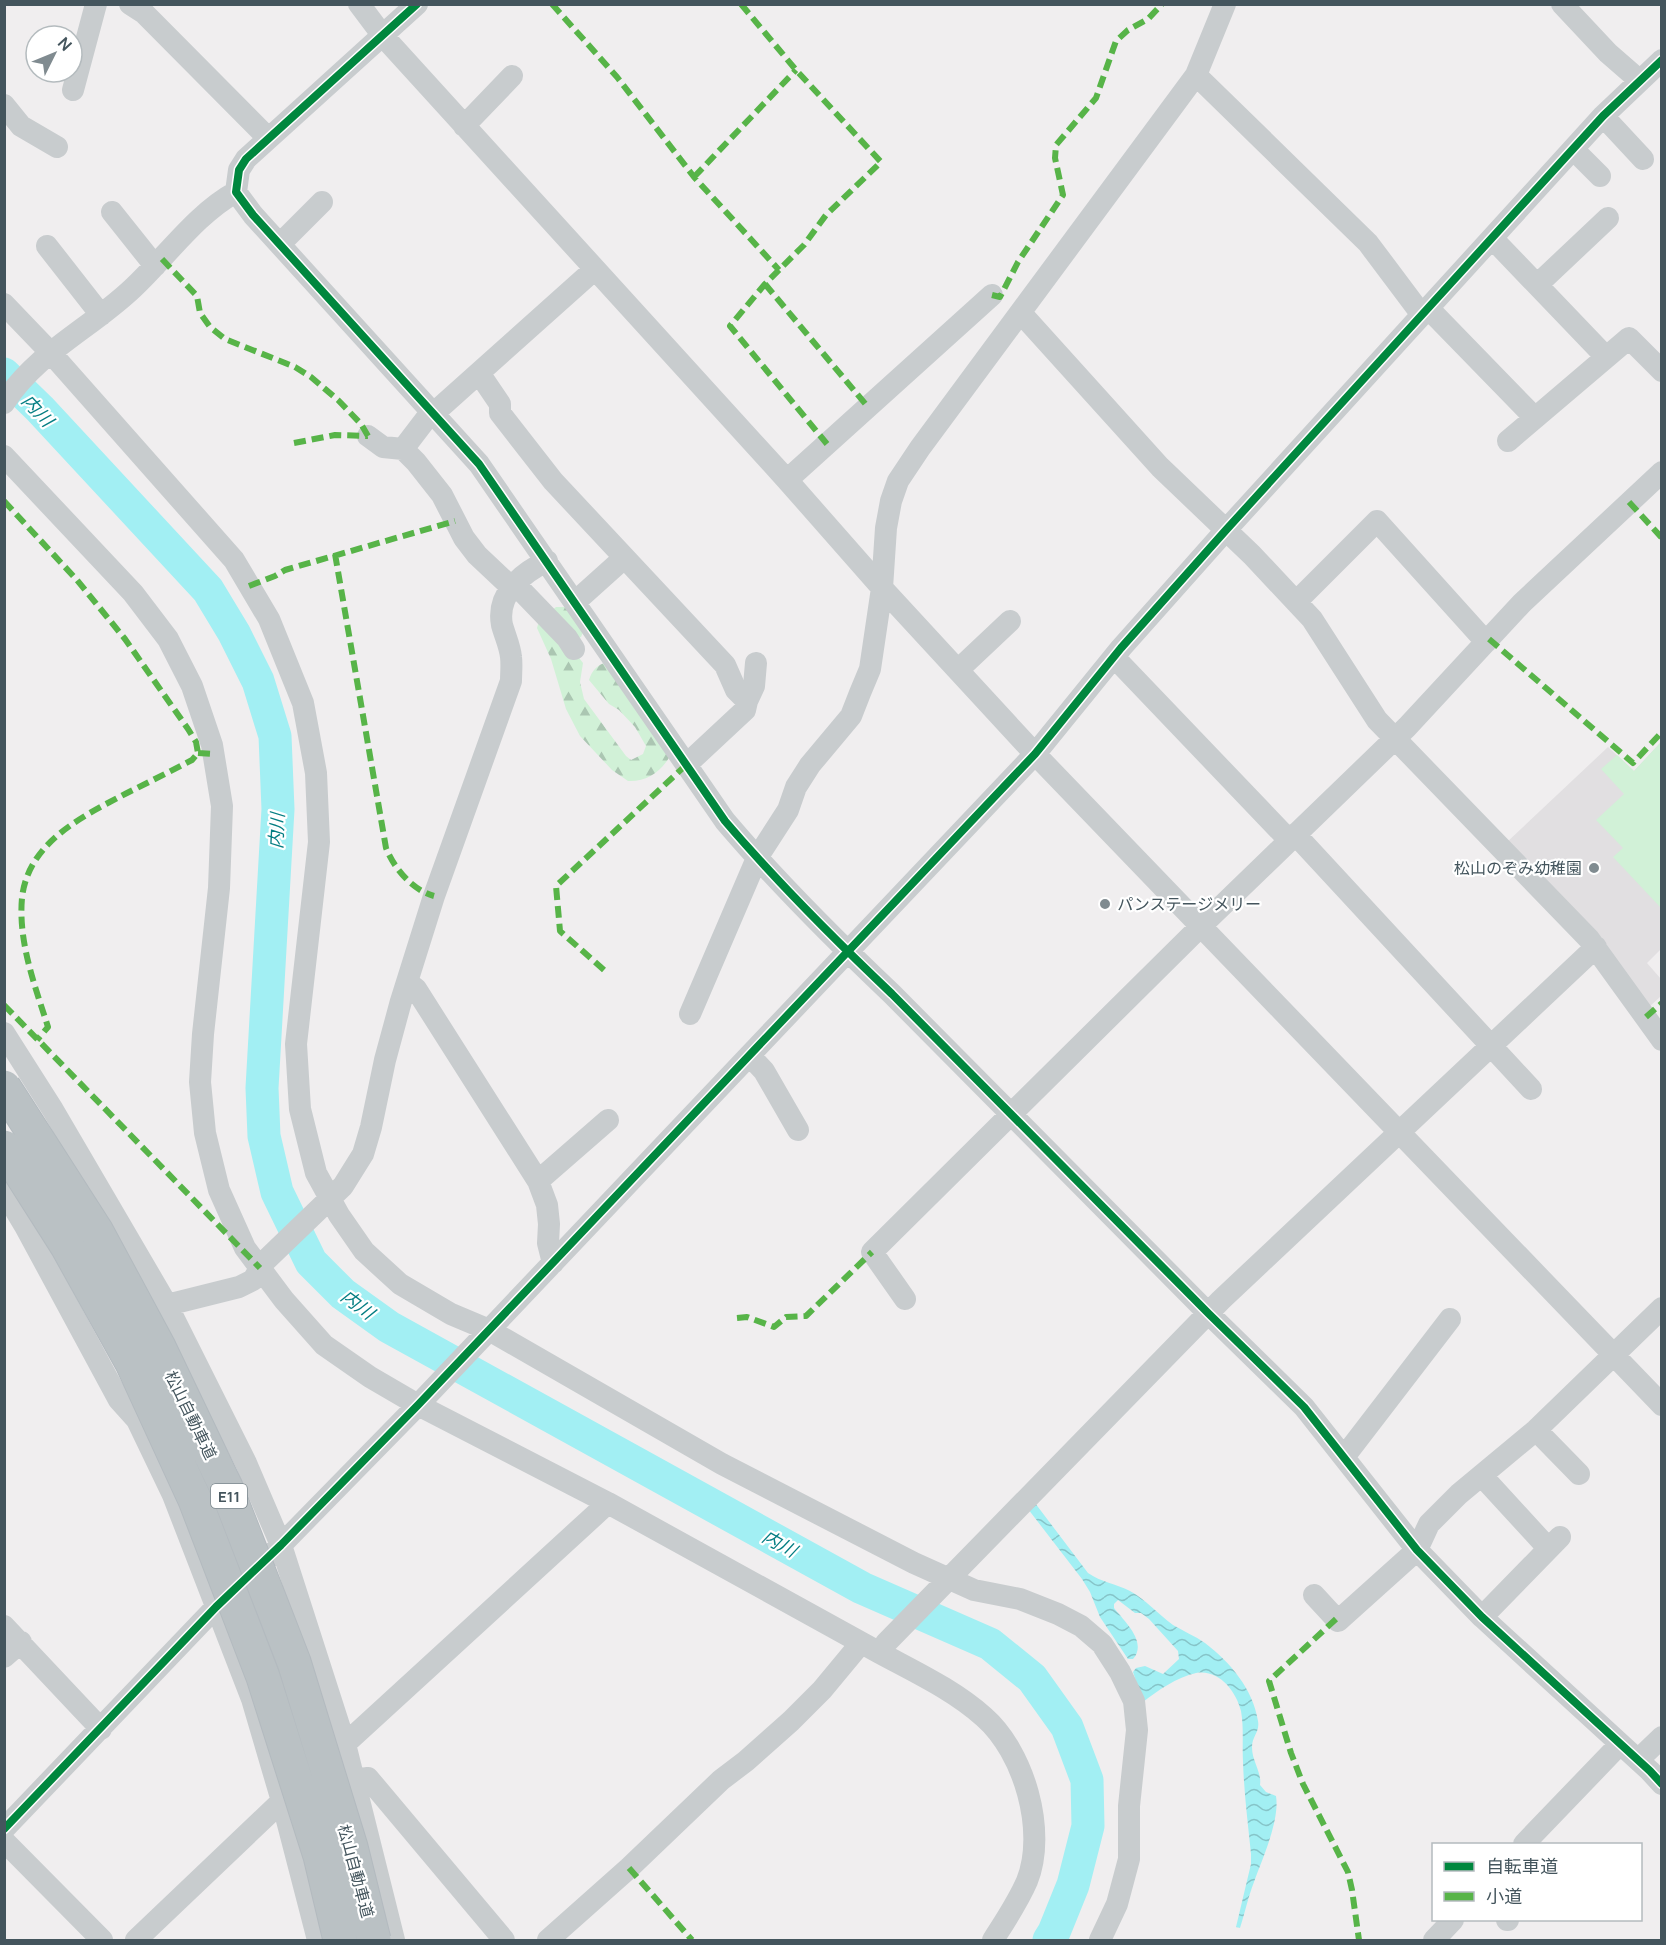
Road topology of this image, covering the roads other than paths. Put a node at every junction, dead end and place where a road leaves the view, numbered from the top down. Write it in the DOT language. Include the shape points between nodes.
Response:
graph roads {
  1 [pos="96,4"];
  2 [pos="130,4"];
  3 [pos="359,4"];
  4 [pos="417,4"];
  5 [pos="1225,4"];
  6 [pos="1562,4"];
  7 [pos="382,36"];
  8 [pos="1662,60"];
  9 [pos="1196,75"];
  10 [pos="512,76"];
  11 [pos="1639,80"];
  12 [pos="81,86"];
  13 [pos="4,105"];
  14 [pos="1603,116"];
  15 [pos="464,126"];
  16 [pos="268,138"];
  17 [pos="57,147"];
  18 [pos="1573,149"];
  19 [pos="1643,159"];
  20 [pos="1600,176"];
  21 [pos="236,192"];
  22 [pos="322,202"];
  23 [pos="112,212"];
  24 [pos="1608,218"];
  25 [pos="1492,238"];
  26 [pos="280,244"];
  27 [pos="47,246"];
  28 [pos="155,266"];
  29 [pos="595,269"];
  30 [pos="1537,285"];
  31 [pos="992,295"];
  32 [pos="4,304"];
  33 [pos="1425,311"];
  34 [pos="1021,312"];
  35 [pos="101,315"];
  36 [pos="47,354"];
  37 [pos="1605,357"];
  38 [pos="1662,370"];
  39 [pos="479,373"];
  40 [pos="4,403"];
  41 [pos="433,412"];
  42 [pos="1535,418"];
  43 [pos="368,436"];
  44 [pos="1508,441"];
  45 [pos="403,449"];
  46 [pos="4,456"];
  47 [pos="1662,472"];
  48 [pos="787,480"];
  49 [pos="1226,530"];
  50 [pos="624,558"];
  51 [pos="547,561"];
  52 [pos="512,585"];
  53 [pos="882,588"];
  54 [pos="575,602"];
  55 [pos="1296,602"];
  56 [pos="1010,621"];
  57 [pos="1486,642"];
  58 [pos="574,649"];
  59 [pos="1114,657"];
  60 [pos="756,663"];
  61 [pos="958,670"];
  62 [pos="747,701"];
  63 [pos="1394,738"];
  64 [pos="1035,754"];
  65 [pos="686,765"];
  66 [pos="1292,837"];
  67 [pos="757,858"];
  68 [pos="1201,926"];
  69 [pos="1596,947"];
  70 [pos="848,952"];
  71 [pos="407,982"];
  72 [pos="690,1014"];
  73 [pos="4,1033"];
  74 [pos="1662,1040"];
  75 [pos="1491,1046"];
  76 [pos="750,1056"];
  77 [pos="4,1087"];
  78 [pos="1531,1089"];
  79 [pos="1012,1115"];
  80 [pos="608,1120"];
  81 [pos="798,1130"];
  82 [pos="1399,1132"];
  83 [pos="4,1147"];
  84 [pos="538,1181"];
  85 [pos="4,1191"];
  86 [pos="328,1200"];
  87 [pos="553,1263"];
  88 [pos="262,1265"];
  89 [pos="905,1299"];
  90 [pos="167,1305"];
  91 [pos="1662,1308"];
  92 [pos="1209,1314"];
  93 [pos="1450,1319"];
  94 [pos="487,1333"];
  95 [pos="1612,1354"];
  96 [pos="421,1402"];
  97 [pos="1662,1405"];
  98 [pos="1536,1430"];
  99 [pos="1344,1457"];
  100 [pos="1579,1474"];
  101 [pos="1482,1476"];
  102 [pos="608,1503"];
  103 [pos="281,1545"];
  104 [pos="1417,1550"];
  105 [pos="943,1582"];
  106 [pos="1314,1595"];
  107 [pos="216,1607"];
  108 [pos="1482,1617"];
  109 [pos="4,1626"];
  110 [pos="876,1646"];
  111 [pos="13,1650"];
  112 [pos="101,1729"];
  113 [pos="1662,1737"];
  114 [pos="345,1744"];
  115 [pos="1620,1744"];
  116 [pos="1638,1760"];
  117 [pos="354,1780"];
  118 [pos="1662,1784"];
  119 [pos="282,1801"];
  120 [pos="4,1829"];
  121 [pos="4,1841"];
  122 [pos="1526,1843"];
  123 [pos="1452,1921"];
  124 [pos="102,1941"];
  125 [pos="136,1941"];
  126 [pos="318,1941"];
  127 [pos="340,1941"];
  128 [pos="374,1941"];
  129 [pos="394,1941"];
  130 [pos="504,1941"];
  131 [pos="548,1941"];
  132 [pos="993,1941"];
  133 [pos="1100,1941"];
  134 [pos="1434,1941"];
  1 -- 12 [label="street"];
  2 -- 16 [label="street" via="144,13"];
  3 -- 7 [label="street"];
  4 -- 7 [label="street"];
  5 -- 9 [label="street"];
  6 -- 11 [label="street"];
  7 -- 15 [label="street"];
  7 -- 16 [label="street"];
  8 -- 11 [label="street"];
  9 -- 33 [label="street" via="1368,243"];
  9 -- 34 [label="street"];
  10 -- 15 [label="street"];
  11 -- 14 [label="street"];
  13 -- 17 [label="street" via="21,126"];
  14 -- 18 [label="street"];
  14 -- 19 [label="street"];
  15 -- 29 [label="street"];
  16 -- 21 [label="street" via="239,170"];
  18 -- 20 [label="street"];
  18 -- 25 [label="street"];
  21 -- 26 [label="street"];
  21 -- 28 [label="street" via="218,202"];
  22 -- 26 [label="street"];
  23 -- 28 [label="street"];
  24 -- 30 [label="street"];
  25 -- 30 [label="street"];
  25 -- 33 [label="street"];
  26 -- 41 [label="street"];
  27 -- 35 [label="street"];
  28 -- 35 [label="street"];
  29 -- 39 [label="street"];
  29 -- 48 [label="street"];
  30 -- 37 [label="street"];
  31 -- 48 [label="street"];
  32 -- 36 [label="street"];
  33 -- 42 [label="street"];
  33 -- 49 [label="street"];
  34 -- 49 [label="street" via="1161,467"];
  34 -- 53 [label="street" via="898,481 886,528"];
  35 -- 36 [label="street"];
  36 -- 40 [label="street"];
  36 -- 86 [label="street" via="234,561 269,618 303,703 316,772 319,842 296,1044 300,1109 316,1173"];
  37 -- 38 [label="street" via="1629,338"];
  37 -- 42 [label="street"];
  39 -- 41 [label="street"];
  39 -- 50 [label="street" via="500,404 500,413 553,481"];
  41 -- 45 [label="street"];
  41 -- 51 [label="street" via="479,464"];
  42 -- 44 [label="street"];
  43 -- 45 [label="street" via="383,447"];
  45 -- 52 [label="street" via="442,495 477,555"];
  46 -- 88 [label="street" via="133,593 168,639 192,686 212,745 222,806 220,864 200,1082 205,1133 219,1190 245,1248"];
  47 -- 57 [label="street" via="1522,603"];
  48 -- 53 [label="street"];
  49 -- 55 [label="street"];
  49 -- 59 [label="street"];
  50 -- 54 [label="street"];
  50 -- 62 [label="street" via="725,665 736,690"];
  51 -- 52 [label="street"];
  51 -- 54 [label="street"];
  52 -- 58 [label="street"];
  52 -- 71 [label="street" via="501,607 512,681"];
  53 -- 61 [label="street"];
  53 -- 67 [label="street" via="870,669 851,716 810,765 788,810"];
  54 -- 65 [label="street"];
  55 -- 57 [label="street" via="1377,520"];
  55 -- 63 [label="street" via="1329,644 1377,720"];
  56 -- 61 [label="street"];
  57 -- 63 [label="street"];
  59 -- 64 [label="street"];
  59 -- 66 [label="street"];
  60 -- 62 [label="street" via="754,686"];
  61 -- 64 [label="street"];
  62 -- 65 [label="street" via="745,710"];
  63 -- 66 [label="street"];
  63 -- 69 [label="street"];
  64 -- 68 [label="street"];
  64 -- 70 [label="street"];
  65 -- 67 [label="street" via="724,821"];
  66 -- 68 [label="street"];
  66 -- 75 [label="street"];
  67 -- 70 [label="street"];
  67 -- 72 [label="street"];
  68 -- 79 [label="street"];
  68 -- 82 [label="street"];
  69 -- 74 [label="street"];
  69 -- 75 [label="street"];
  70 -- 76 [label="street"];
  70 -- 79 [label="street"];
  71 -- 84 [label="street" via="416,989"];
  71 -- 86 [label="street" via="363,1154 343,1186"];
  73 -- 90 [label="street"];
  75 -- 78 [label="street"];
  75 -- 82 [label="street"];
  76 -- 81 [label="street" via="764,1071"];
  76 -- 87 [label="street"];
  77 -- 128 [label="highway, 松山自動車道 / E11, bridge" via="97,1232 159,1347 226,1487 294,1662 351,1847"];
  79 -- 89 [label="street" via="872,1252"];
  79 -- 92 [label="street"];
  80 -- 84 [label="street"];
  82 -- 92 [label="street"];
  82 -- 95 [label="street"];
  83 -- 127 [label="highway, 松山自動車道 / E11, bridge" via="67,1246 132,1363 195,1500 263,1677 320,1856"];
  84 -- 87 [label="street" via="547,1205"];
  85 -- 107 [label="street" via="119,1400 137,1420 173,1495"];
  86 -- 88 [label="street"];
  86 -- 94 [label="street" via="364,1251 400,1284"];
  87 -- 94 [label="street"];
  88 -- 90 [label="street" via="253,1280 239,1287"];
  88 -- 96 [label="street" via="284,1300 324,1345 370,1377"];
  90 -- 103 [label="street" via="246,1463"];
  91 -- 95 [label="street"];
  92 -- 99 [label="street" via="1304,1407"];
  92 -- 105 [label="street"];
  93 -- 99 [label="street"];
  94 -- 96 [label="street"];
  94 -- 105 [label="street"];
  95 -- 97 [label="street"];
  95 -- 98 [label="street"];
  96 -- 102 [label="street"];
  96 -- 103 [label="street"];
  98 -- 100 [label="street"];
  98 -- 101 [label="street"];
  99 -- 104 [label="street"];
  101 -- 104 [label="street" via="1429,1524"];
  101 -- 108 [label="street" via="1554,1542"];
  102 -- 110 [label="street"];
  102 -- 114 [label="street"];
  103 -- 107 [label="street"];
  103 -- 114 [label="street"];
  104 -- 106 [label="street" via="1338,1621"];
  104 -- 108 [label="street"];
  105 -- 110 [label="street"];
  105 -- 133 [label="street" via="1020,1599 1081,1626 1102,1644 1134,1701 1137,1730 1129,1806 1129,1859 1117,1904"];
  107 -- 112 [label="street"];
  107 -- 119 [label="street" via="252,1699"];
  108 -- 115 [label="street"];
  109 -- 111 [label="street"];
  110 -- 131 [label="street" via="822,1690"];
  110 -- 132 [label="street" via="985,1718 1010,1749 1027,1786 1034,1848 1028,1879"];
  111 -- 112 [label="street"];
  112 -- 120 [label="street"];
  113 -- 116 [label="street"];
  114 -- 117 [label="street"];
  115 -- 116 [label="street"];
  115 -- 122 [label="street"];
  116 -- 118 [label="street"];
  117 -- 129 [label="street"];
  117 -- 130 [label="street" via="368,1778"];
  119 -- 125 [label="street"];
  119 -- 126 [label="street"];
  121 -- 124 [label="street"];
  123 -- 134 [label="street"];
}
